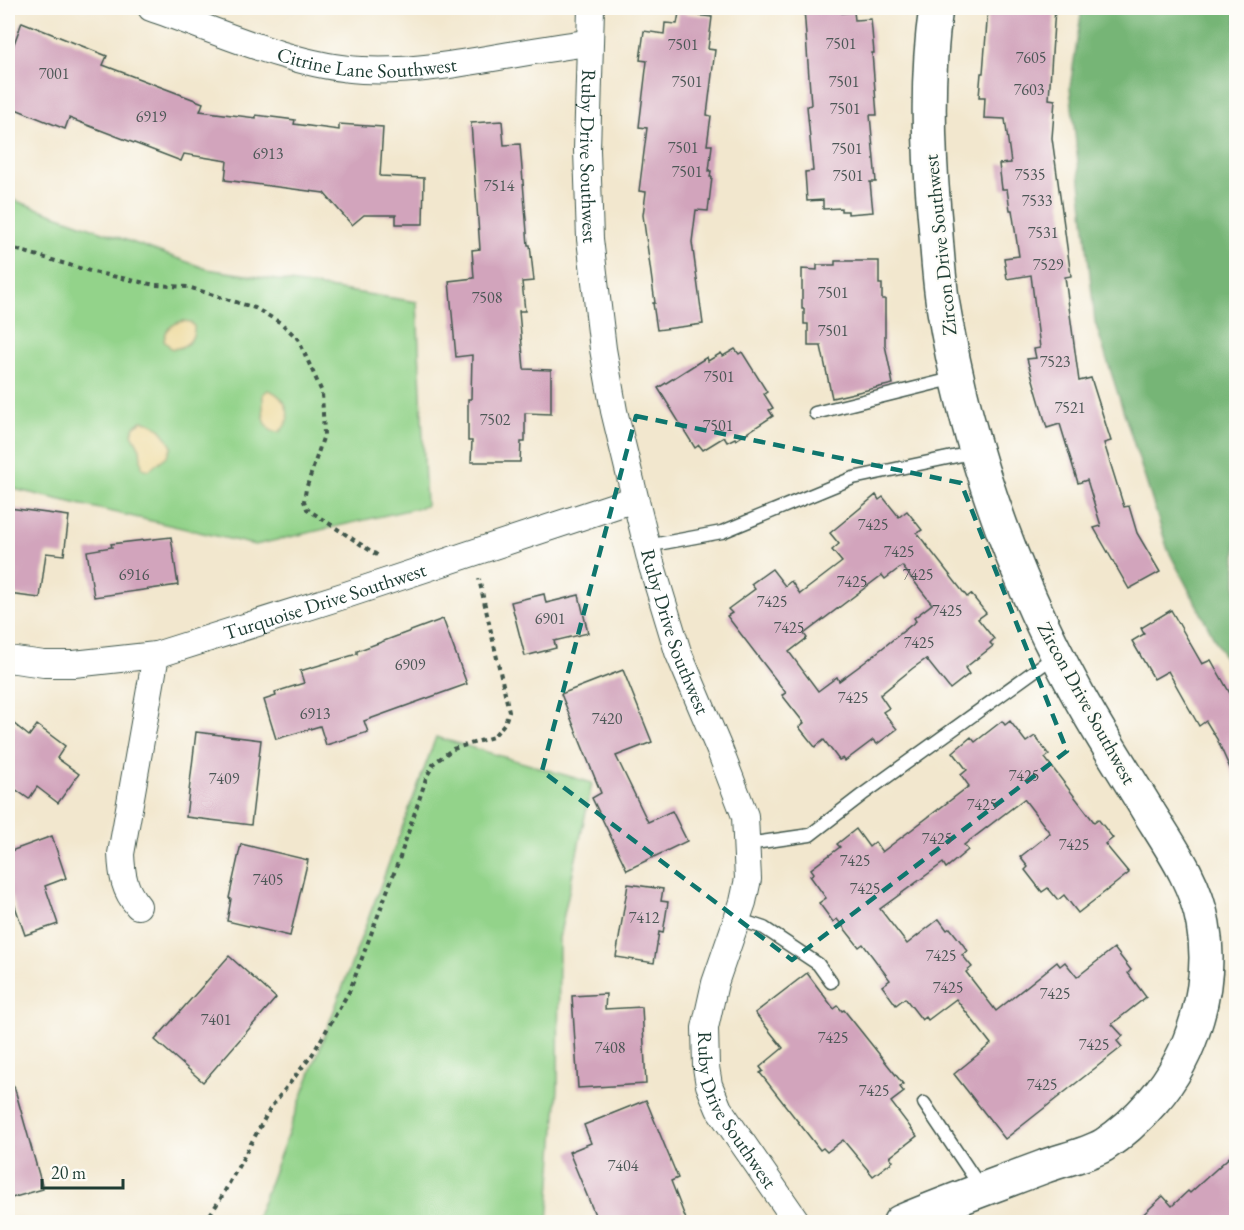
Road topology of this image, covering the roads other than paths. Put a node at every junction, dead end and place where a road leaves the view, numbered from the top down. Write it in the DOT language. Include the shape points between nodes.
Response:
graph roads {
  1 [pos="151,8"];
  2 [pos="591,8"];
  3 [pos="936,8"];
  4 [pos="589,43"];
  5 [pos="957,378"];
  6 [pos="815,413"];
  7 [pos="977,452"];
  8 [pos="635,499"];
  9 [pos="647,546"];
  10 [pos="156,655"];
  11 [pos="1056,655"];
  12 [pos="8,658"];
  13 [pos="747,844"];
  14 [pos="138,906"];
  15 [pos="737,919"];
  16 [pos="831,982"];
  17 [pos="924,1103"];
  18 [pos="981,1189"];
  19 [pos="797,1222"];
  20 [pos="900,1222"];
  1 -- 4 [label="street, Citrine Lane Southwest" via="308,62 362,70 434,67"];
  2 -- 4 [label="street, Ruby Drive Southwest"];
  3 -- 5 [label="street, Zircon Drive Southwest" via="930,44 930,159 942,301"];
  4 -- 8 [label="street, Ruby Drive Southwest" via="587,150 595,292 614,411"];
  5 -- 6 [label="lane"];
  5 -- 7 [label="street, Zircon Drive Southwest"];
  7 -- 9 [label="lane" via="853,478 722,532"];
  7 -- 11 [label="street, Zircon Drive Southwest" via="1001,526"];
  8 -- 9 [label="street, Ruby Drive Southwest"];
  8 -- 10 [label="street, Turquoise Drive Southwest"];
  9 -- 13 [label="street, Ruby Drive Southwest" via="678,652 745,816"];
  10 -- 12 [label="street, Turquoise Drive Southwest" via="44,664"];
  10 -- 14 [label="street" via="121,854 122,875"];
  11 -- 13 [label="lane" via="810,835"];
  11 -- 18 [label="street, Zircon Drive Southwest" via="1195,892 1203,924 1205,978 1188,1043 1173,1074 1131,1123 1104,1145"];
  13 -- 15 [label="street, Ruby Drive Southwest" via="748,879"];
  15 -- 16 [label="lane" via="764,928 818,964"];
  15 -- 19 [label="street, Ruby Drive Southwest" via="705,1028 709,1085 720,1109"];
  17 -- 18 [label="lane"];
  18 -- 20 [label="street, Zircon Drive Southwest"];
}
